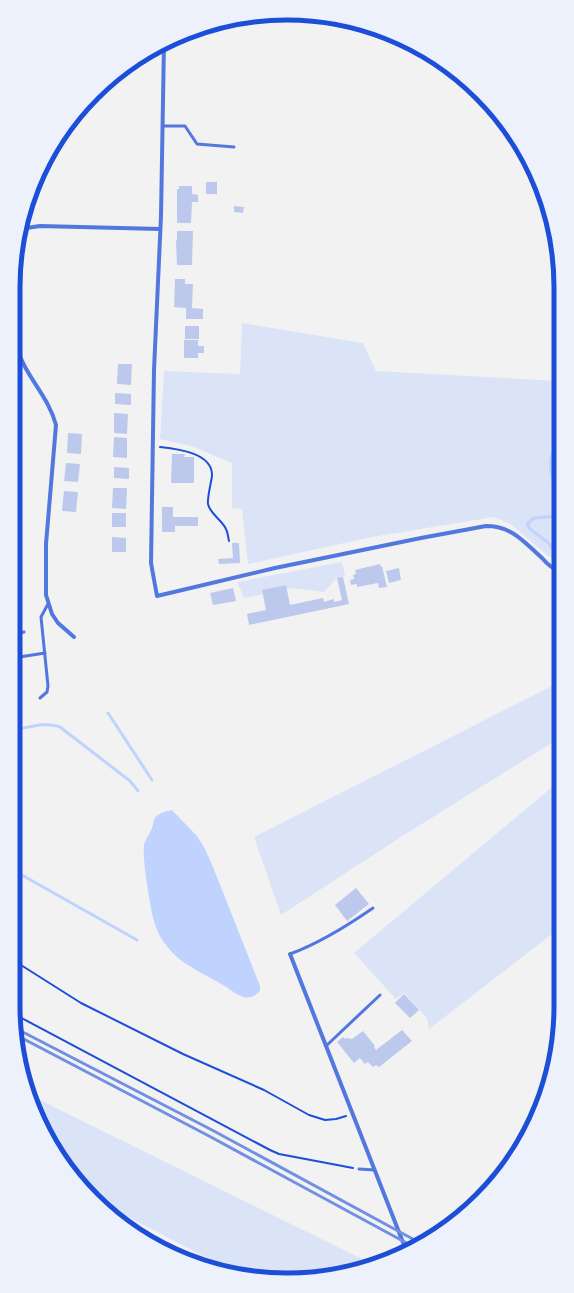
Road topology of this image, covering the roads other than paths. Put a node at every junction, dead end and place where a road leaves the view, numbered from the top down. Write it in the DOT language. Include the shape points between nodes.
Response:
graph roads {
  1 [pos="164,51"];
  2 [pos="163,126"];
  3 [pos="234,147"];
  4 [pos="27,228"];
  5 [pos="160,229"];
  6 [pos="20,355"];
  7 [pos="554,568"];
  8 [pos="48,604"];
  9 [pos="24,632"];
  10 [pos="20,633"];
  11 [pos="74,637"];
  12 [pos="45,653"];
  13 [pos="20,657"];
  14 [pos="40,698"];
  15 [pos="373,908"];
  16 [pos="290,954"];
  17 [pos="380,995"];
  18 [pos="326,1046"];
  19 [pos="359,1169"];
  20 [pos="375,1170"];
  21 [pos="404,1245"];
  1 -- 2 [label="street"];
  2 -- 3 [label="lane" via="185,126 197,144"];
  2 -- 5 [label="street"];
  4 -- 5 [label="street" via="40,226"];
  5 -- 7 [label="street" via="154,370 152,562 157,596 275,568 486,526 497,526 513,533"];
  6 -- 8 [label="street" via="53,413 56,425 46,544"];
  8 -- 11 [label="street" via="58,623"];
  8 -- 12 [label="lane" via="41,617"];
  9 -- 10 [label="lane"];
  12 -- 13 [label="lane"];
  12 -- 14 [label="lane" via="48,686 47,692"];
  15 -- 16 [label="lane" via="342,928"];
  16 -- 18 [label="street"];
  17 -- 18 [label="lane"];
  18 -- 20 [label="street"];
  19 -- 20 [label="lane"];
  20 -- 21 [label="street"];
}
